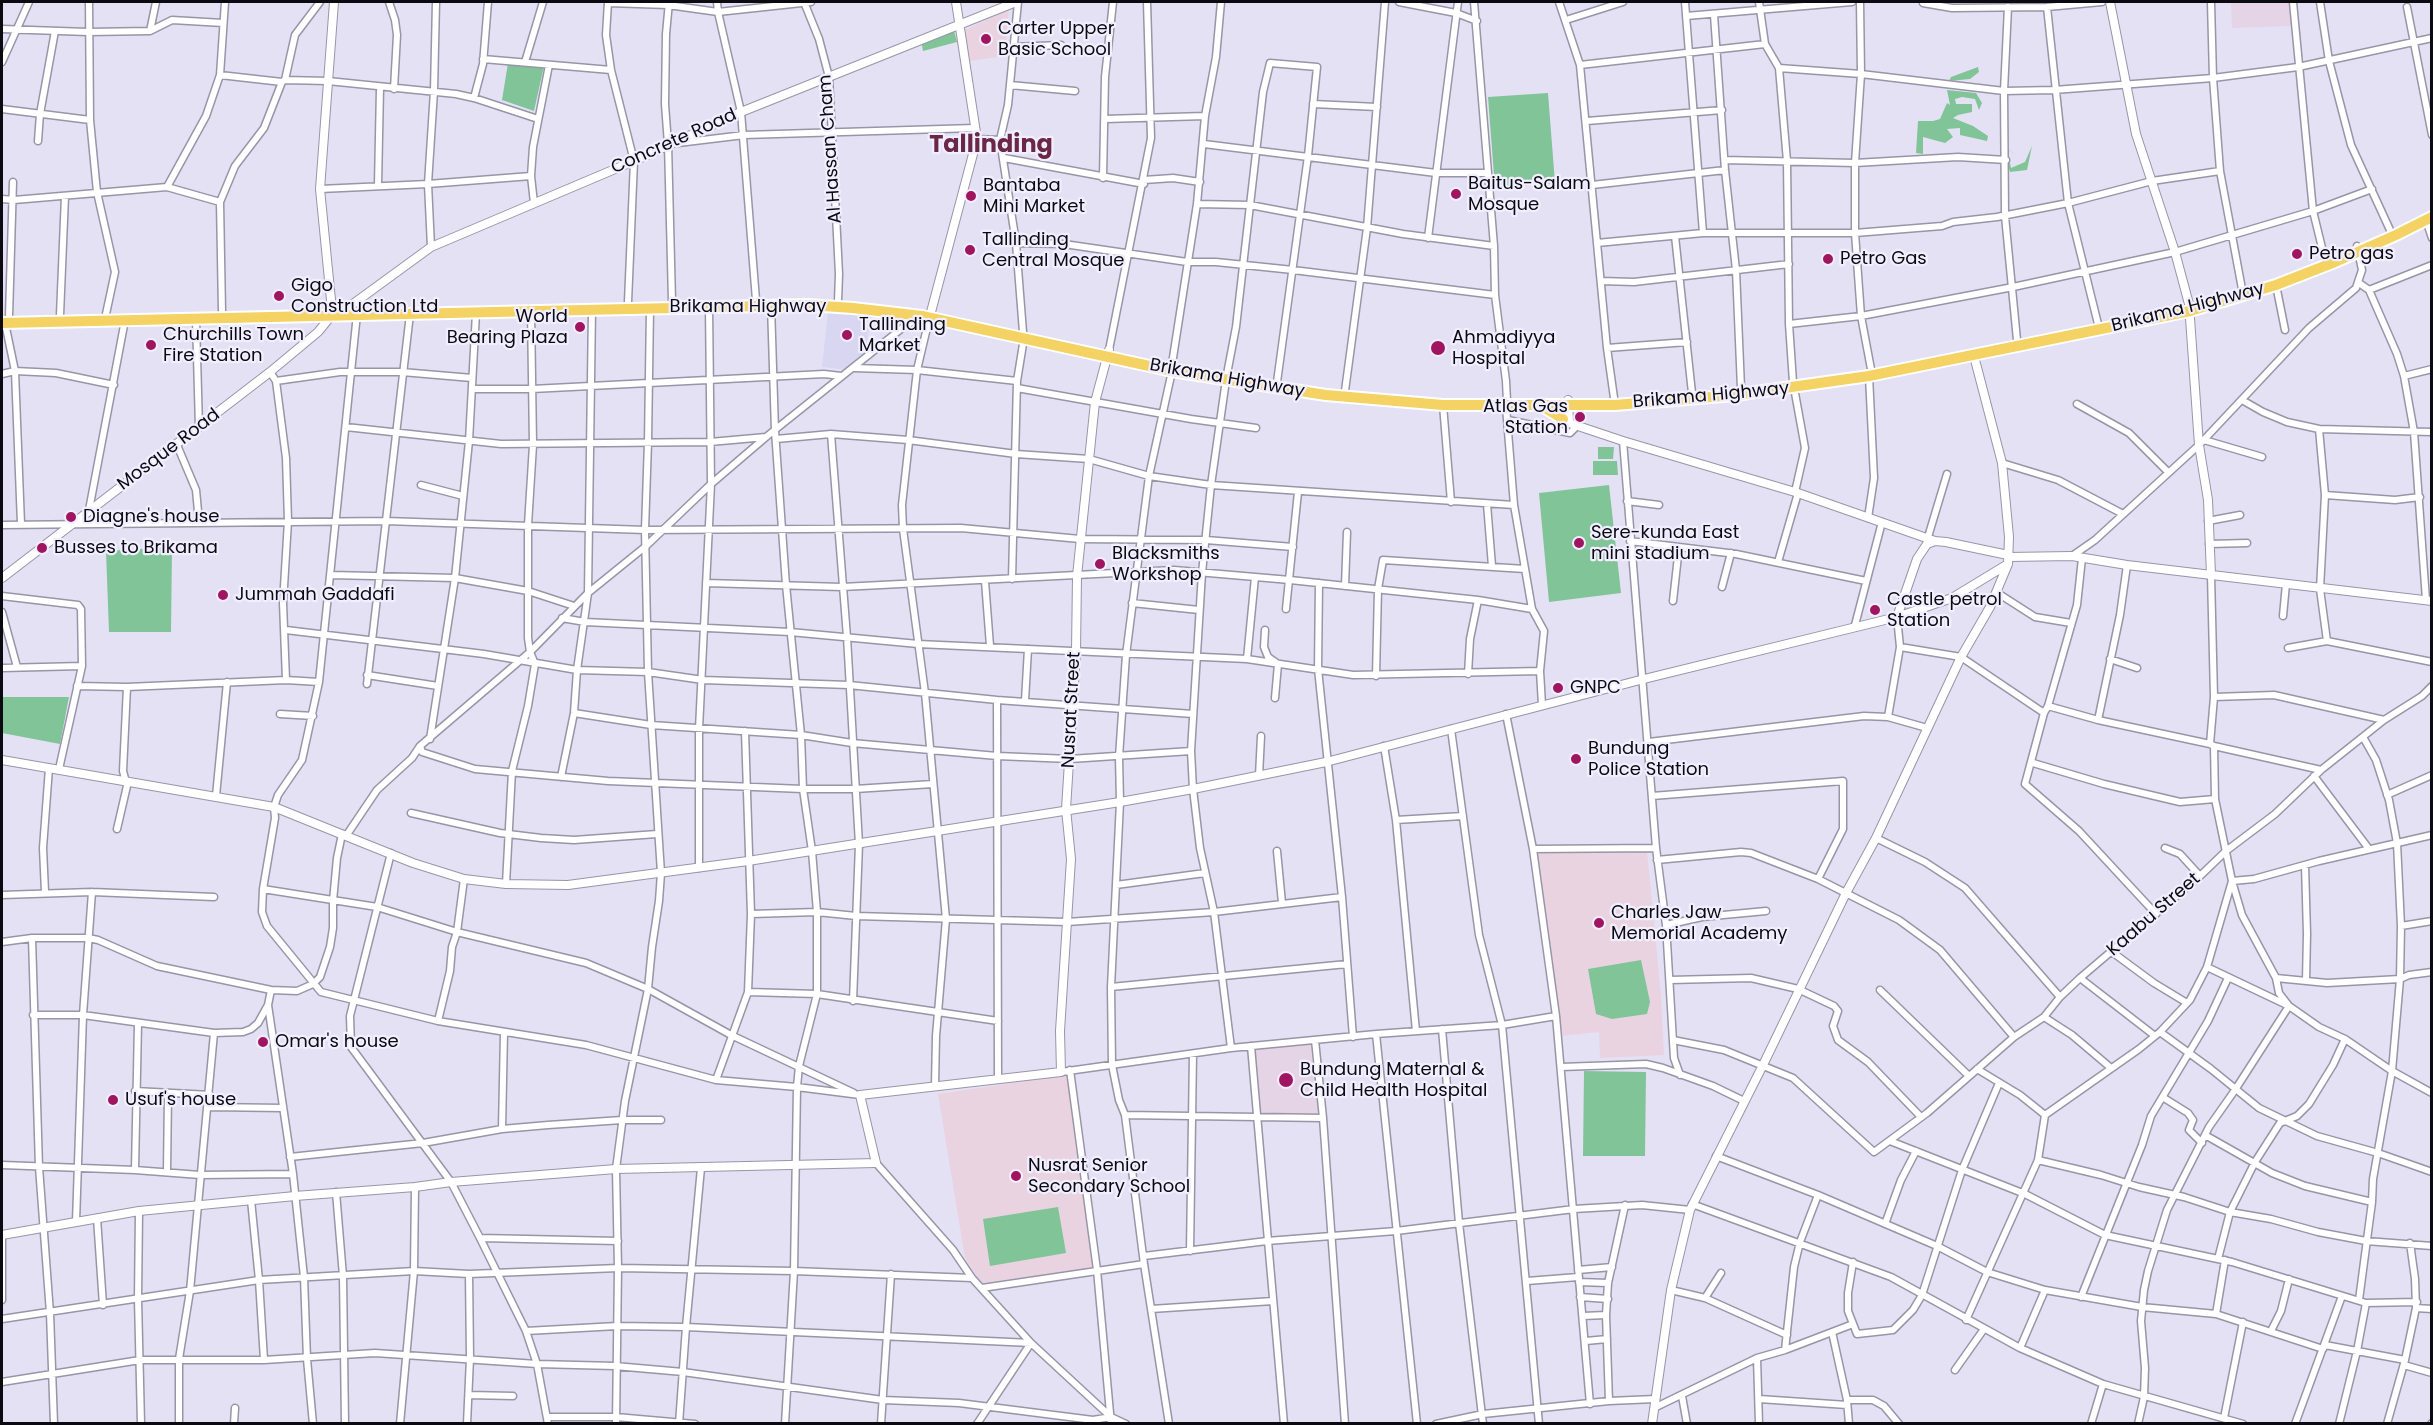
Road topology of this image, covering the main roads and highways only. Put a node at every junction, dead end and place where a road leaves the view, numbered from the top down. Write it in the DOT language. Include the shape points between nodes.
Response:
graph roads {
  1 [pos="2430,216"];
  2 [pos="2358,249"];
  3 [pos="2189,308"];
  4 [pos="351,312"];
  5 [pos="279,314"];
  6 [pos="927,315"];
  7 [pos="146,317"];
  8 [pos="4,320"];
  9 [pos="1870,373"];
  10 [pos="1226,377"];
  11 [pos="1794,385"];
  12 [pos="1615,402"];
  13 [pos="1564,403"];
  14 [pos="1507,404"];
  15 [pos="1582,405"];
  16 [pos="1542,406"];
  1 -- 2 [label="highway, Brikama Highway"];
  1 -- 2 [label="highway, Brikama Highway" via="2390,230"];
  2 -- 3 [label="highway, Brikama Highway"];
  2 -- 3 [label="highway, Brikama Highway" via="2276,285"];
  3 -- 9 [label="highway, Brikama Highway"];
  3 -- 9 [label="highway, Brikama Highway" via="1974,356"];
  4 -- 5 [label="highway, Brikama Highway"];
  4 -- 6 [label="highway, Brikama Highway" via="476,313 771,305"];
  4 -- 6 [label="highway, Brikama Highway" via="756,300 838,301"];
  5 -- 7 [label="highway, Brikama Highway" via="222,312"];
  5 -- 7 [label="highway, Brikama Highway" via="196,320"];
  6 -- 10 [label="highway, Brikama Highway"];
  7 -- 8 [label="highway, Brikama Highway"];
  7 -- 8 [label="highway, Brikama Highway" via="106,314"];
  9 -- 11 [label="highway, Brikama Highway"];
  10 -- 14 [label="highway, Brikama Highway"];
  10 -- 14 [label="highway, Brikama Highway" via="1326,395 1443,405"];
  11 -- 12 [label="highway, Brikama Highway"];
  11 -- 12 [label="highway, Brikama Highway" via="1687,400"];
  12 -- 13 [label="highway, Brikama Highway"];
  12 -- 15 [label="highway, Brikama Highway"];
  13 -- 14 [label="highway, Brikama Highway"];
  13 -- 15 [label="highway, Brikama Highway"];
  13 -- 16 [label="highway, Brikama Highway"];
  14 -- 16 [label="highway, Brikama Highway"];
  15 -- 16 [label="highway" via="1570,422"];
}
